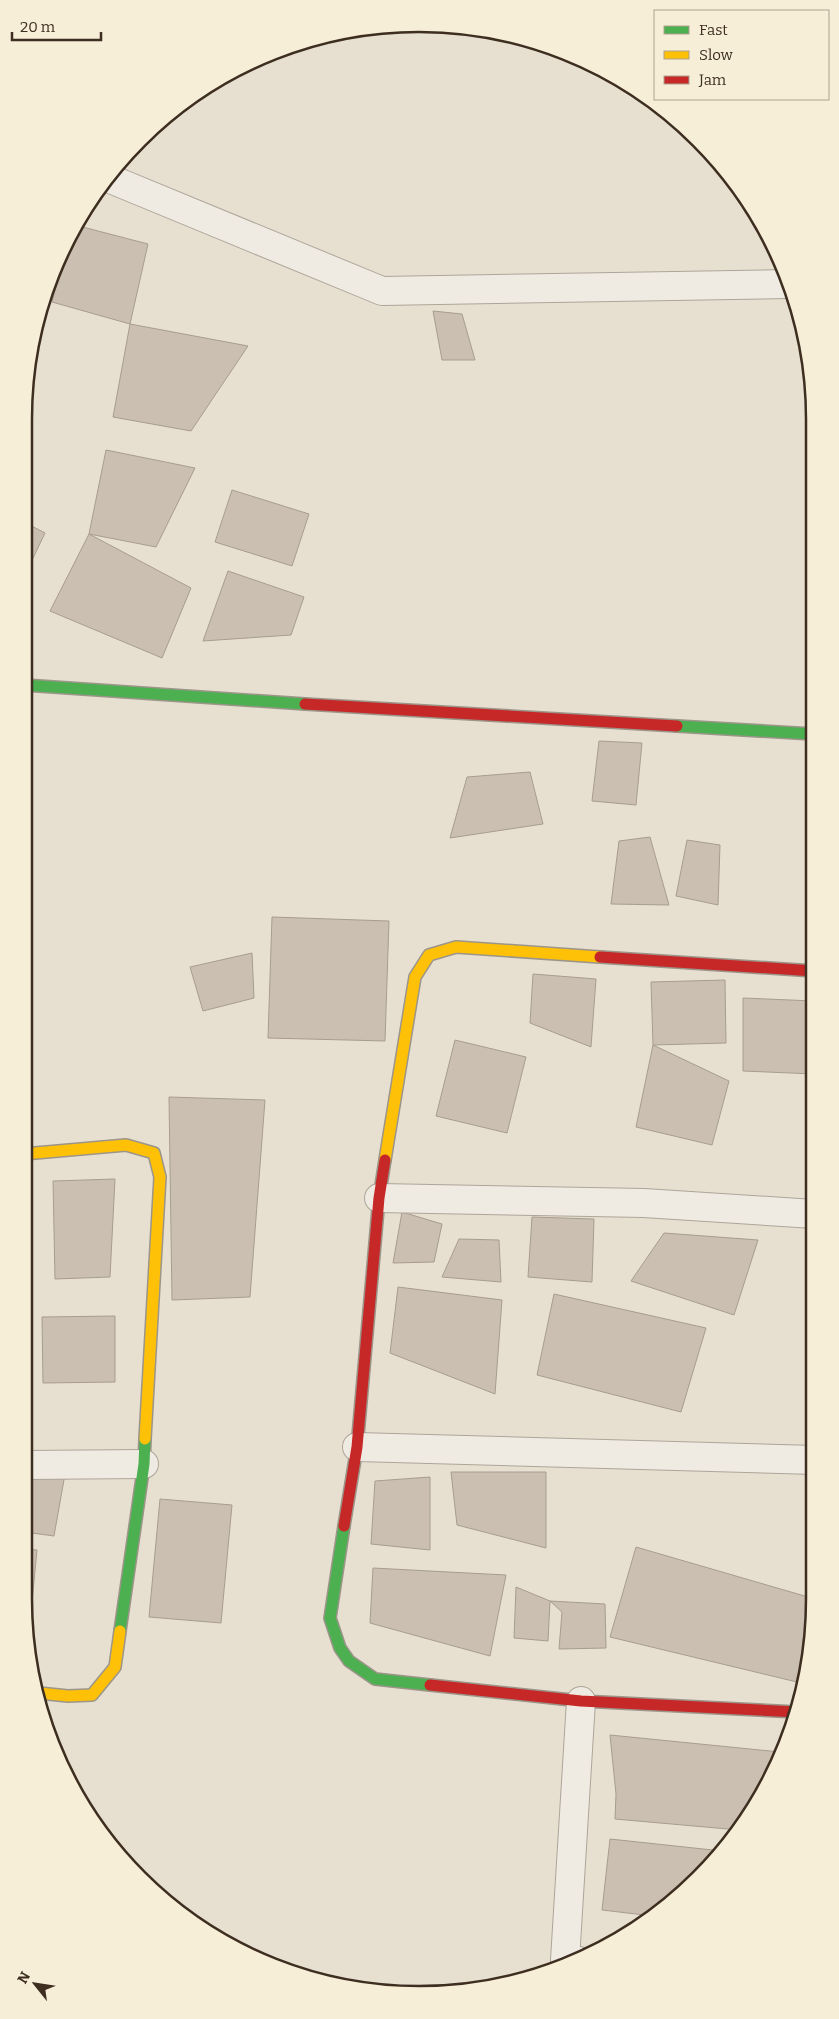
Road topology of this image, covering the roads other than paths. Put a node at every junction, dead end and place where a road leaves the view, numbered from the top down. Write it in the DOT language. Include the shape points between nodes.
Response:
graph roads {
  1 [pos="115,181"];
  2 [pos="782,284"];
  3 [pos="32,686"];
  4 [pos="806,734"];
  5 [pos="806,970"];
  6 [pos="32,1153"];
  7 [pos="379,1198"];
  8 [pos="806,1213"];
  9 [pos="357,1447"];
  10 [pos="806,1460"];
  11 [pos="144,1464"];
  12 [pos="32,1465"];
  13 [pos="44,1694"];
  14 [pos="581,1702"];
  15 [pos="790,1712"];
  16 [pos="565,1958"];
  1 -- 2 [label="street" via="382,292"];
  3 -- 4 [label="street"];
  5 -- 7 [label="street" via="456,947 429,955 415,976"];
  6 -- 11 [label="street" via="126,1144 154,1153 160,1177"];
  7 -- 8 [label="street" via="644,1203"];
  7 -- 9 [label="street"];
  9 -- 10 [label="street"];
  9 -- 14 [label="street" via="330,1618 335,1642 350,1665 375,1680"];
  11 -- 12 [label="street"];
  11 -- 13 [label="street" via="115,1667 92,1695"];
  14 -- 15 [label="street"];
  14 -- 16 [label="street"];
}
